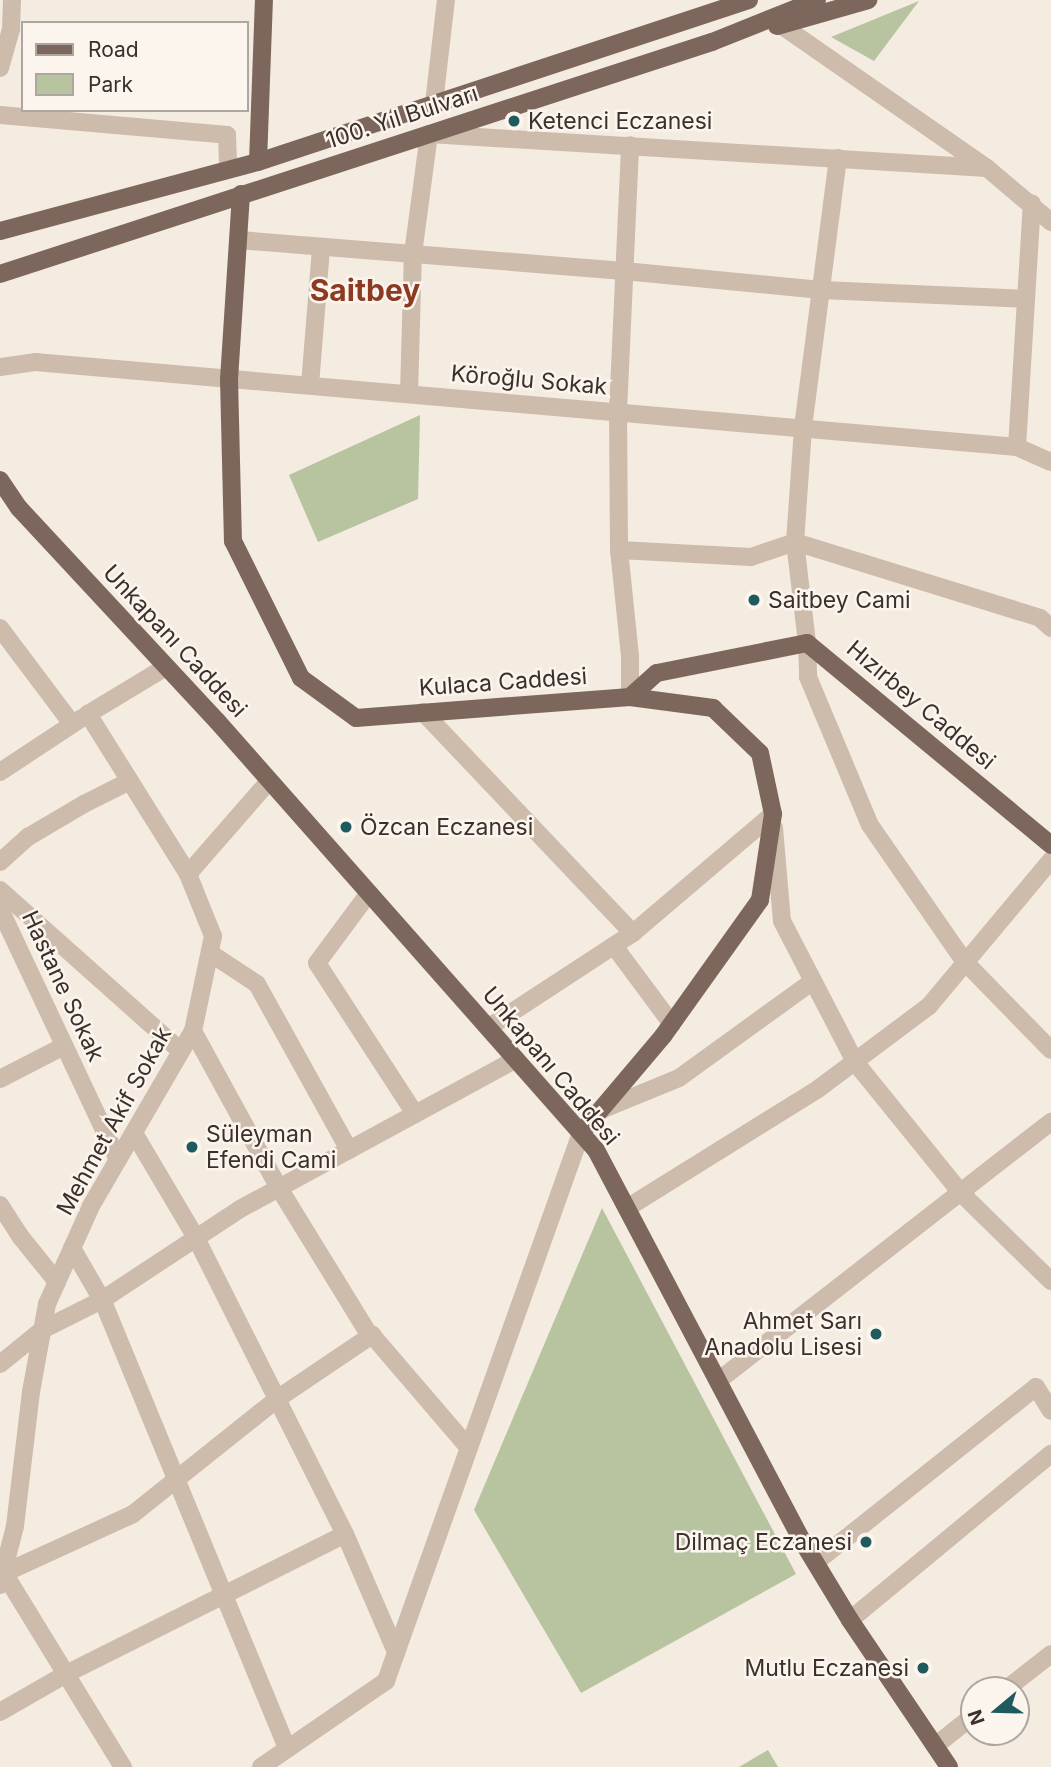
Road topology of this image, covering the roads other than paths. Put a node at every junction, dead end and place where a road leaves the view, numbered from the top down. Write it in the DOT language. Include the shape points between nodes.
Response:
graph roads {
  1 [pos="12,0"];
  2 [pos="264,0"];
  3 [pos="446,0"];
  4 [pos="718,0"];
  5 [pos="749,0"];
  6 [pos="817,0"];
  7 [pos="868,0"];
  8 [pos="698,18"];
  9 [pos="780,25"];
  10 [pos="6,27"];
  11 [pos="712,42"];
  12 [pos="0,68"];
  13 [pos="434,103"];
  14 [pos="0,115"];
  15 [pos="429,134"];
  16 [pos="630,145"];
  17 [pos="838,158"];
  18 [pos="258,162"];
  19 [pos="987,168"];
  20 [pos="228,169"];
  21 [pos="241,194"];
  22 [pos="1032,203"];
  23 [pos="1051,222"];
  24 [pos="0,231"];
  25 [pos="239,240"];
  26 [pos="321,247"];
  27 [pos="413,254"];
  28 [pos="625,271"];
  29 [pos="0,274"];
  30 [pos="821,290"];
  31 [pos="1026,299"];
  32 [pos="0,367"];
  33 [pos="229,379"];
  34 [pos="310,385"];
  35 [pos="409,394"];
  36 [pos="618,412"];
  37 [pos="803,428"];
  38 [pos="1017,446"];
  39 [pos="1051,461"];
  40 [pos="0,480"];
  41 [pos="795,542"];
  42 [pos="619,550"];
  43 [pos="0,628"];
  44 [pos="1051,628"];
  45 [pos="807,643"];
  46 [pos="166,667"];
  47 [pos="630,697"];
  48 [pos="423,712"];
  49 [pos="88,714"];
  50 [pos="72,724"];
  51 [pos="0,772"];
  52 [pos="269,780"];
  53 [pos="130,781"];
  54 [pos="773,814"];
  55 [pos="1051,845"];
  56 [pos="1051,860"];
  57 [pos="0,862"];
  58 [pos="188,874"];
  59 [pos="0,890"];
  60 [pos="369,893"];
  61 [pos="0,909"];
  62 [pos="633,933"];
  63 [pos="614,946"];
  64 [pos="210,953"];
  65 [pos="965,962"];
  66 [pos="813,981"];
  67 [pos="672,1024"];
  68 [pos="488,1028"];
  69 [pos="193,1031"];
  70 [pos="64,1046"];
  71 [pos="1051,1050"];
  72 [pos="181,1051"];
  73 [pos="516,1059"];
  74 [pos="855,1062"];
  75 [pos="0,1079"];
  76 [pos="601,1110"];
  77 [pos="415,1114"];
  78 [pos="1051,1122"];
  79 [pos="134,1133"];
  80 [pos="582,1133"];
  81 [pos="349,1150"];
  82 [pos="118,1160"];
  83 [pos="279,1188"];
  84 [pos="961,1193"];
  85 [pos="0,1205"];
  86 [pos="627,1208"];
  87 [pos="196,1238"];
  88 [pos="72,1248"];
  89 [pos="1051,1281"];
  90 [pos="57,1282"];
  91 [pos="102,1300"];
  92 [pos="42,1330"];
  93 [pos="370,1336"];
  94 [pos="3,1354"];
  95 [pos="718,1381"];
  96 [pos="277,1399"];
  97 [pos="1051,1411"];
  98 [pos="469,1448"];
  99 [pos="1051,1454"];
  100 [pos="176,1480"];
  101 [pos="345,1534"];
  102 [pos="816,1562"];
  103 [pos="1,1578"];
  104 [pos="224,1594"];
  105 [pos="850,1620"];
  106 [pos="396,1652"];
  107 [pos="1051,1654"];
  108 [pos="66,1674"];
  109 [pos="1023,1676"];
  110 [pos="0,1712"];
  111 [pos="960,1726"];
  112 [pos="935,1745"];
  113 [pos="286,1748"];
  114 [pos="123,1767"];
  115 [pos="261,1767"];
  116 [pos="949,1767"];
  1 -- 10 [label="street"];
  2 -- 18 [label="main road"];
  3 -- 13 [label="street"];
  4 -- 8 [label="main road"];
  5 -- 8 [label="main road, 100. Yıl Bulvarı"];
  6 -- 11 [label="main road, 100. Yıl Bulvarı"];
  7 -- 9 [label="main road"];
  8 -- 13 [label="main road, 100. Yıl Bulvarı"];
  9 -- 11 [label="main road"];
  9 -- 19 [label="street"];
  10 -- 12 [label="street"];
  11 -- 15 [label="main road, 100. Yıl Bulvarı"];
  13 -- 18 [label="main road, 100. Yıl Bulvarı"];
  14 -- 20 [label="street" via="227,135"];
  15 -- 16 [label="street"];
  15 -- 21 [label="main road, 100. Yıl Bulvarı"];
  15 -- 27 [label="street"];
  16 -- 17 [label="street"];
  16 -- 28 [label="street"];
  17 -- 19 [label="street"];
  17 -- 30 [label="street"];
  18 -- 20 [label="main road, 100. Yıl Bulvarı"];
  19 -- 22 [label="street"];
  20 -- 24 [label="main road, 100. Yıl Bulvarı"];
  21 -- 25 [label="main road, Kulaca Caddesi"];
  21 -- 29 [label="main road, 100. Yıl Bulvarı"];
  22 -- 23 [label="street"];
  22 -- 31 [label="street"];
  25 -- 26 [label="street"];
  25 -- 33 [label="main road, Kulaca Caddesi"];
  26 -- 27 [label="street"];
  26 -- 34 [label="street"];
  27 -- 28 [label="street"];
  27 -- 35 [label="street"];
  28 -- 30 [label="street"];
  28 -- 36 [label="street"];
  30 -- 31 [label="street"];
  30 -- 37 [label="street"];
  31 -- 38 [label="street"];
  32 -- 33 [label="street, Köroğlu Sokak" via="35,362"];
  33 -- 34 [label="street, Köroğlu Sokak"];
  33 -- 48 [label="main road, Kulaca Caddesi" via="233,541 301,678 356,718"];
  34 -- 35 [label="street, Köroğlu Sokak"];
  35 -- 36 [label="street, Köroğlu Sokak"];
  36 -- 37 [label="street, Köroğlu Sokak"];
  36 -- 42 [label="street"];
  37 -- 38 [label="street, Köroğlu Sokak"];
  37 -- 41 [label="street"];
  38 -- 39 [label="street, Köroğlu Sokak"];
  40 -- 46 [label="main road, Unkapanı Caddesi" via="19,508"];
  41 -- 42 [label="street" via="751,557"];
  41 -- 44 [label="street" via="1040,618"];
  41 -- 45 [label="street"];
  42 -- 47 [label="street"];
  43 -- 50 [label="street"];
  45 -- 47 [label="main road" via="657,673"];
  45 -- 55 [label="main road, Hızırbey Caddesi"];
  45 -- 65 [label="street" via="808,677 870,825"];
  46 -- 49 [label="street"];
  46 -- 52 [label="main road, Unkapanı Caddesi"];
  47 -- 48 [label="main road, Kulaca Caddesi"];
  47 -- 54 [label="main road, Kulaca Caddesi" via="713,708 760,753"];
  48 -- 62 [label="street"];
  49 -- 50 [label="street"];
  49 -- 53 [label="street, Mehmet Akif Sokak"];
  50 -- 51 [label="street"];
  52 -- 58 [label="street"];
  52 -- 60 [label="main road, Unkapanı Caddesi"];
  53 -- 57 [label="street" via="29,837"];
  53 -- 58 [label="street, Mehmet Akif Sokak"];
  54 -- 62 [label="street"];
  54 -- 66 [label="street" via="782,921"];
  54 -- 67 [label="main road, Kulaca Caddesi" via="760,900"];
  56 -- 65 [label="street"];
  58 -- 64 [label="street, Mehmet Akif Sokak" via="213,936"];
  59 -- 72 [label="street"];
  60 -- 68 [label="main road, Unkapanı Caddesi"];
  60 -- 77 [label="street" via="317,963"];
  61 -- 70 [label="street, Hastane Sokak"];
  62 -- 63 [label="street"];
  63 -- 67 [label="street"];
  63 -- 68 [label="street"];
  64 -- 69 [label="street, Mehmet Akif Sokak"];
  64 -- 81 [label="street" via="257,984"];
  65 -- 71 [label="street"];
  65 -- 74 [label="street" via="929,1006"];
  66 -- 74 [label="street"];
  66 -- 76 [label="street" via="679,1078"];
  67 -- 76 [label="main road, Kulaca Caddesi"];
  68 -- 73 [label="main road, Unkapanı Caddesi"];
  69 -- 72 [label="street, Mehmet Akif Sokak"];
  69 -- 83 [label="street"];
  70 -- 75 [label="street"];
  70 -- 82 [label="street, Hastane Sokak"];
  72 -- 79 [label="street, Mehmet Akif Sokak"];
  73 -- 77 [label="street"];
  73 -- 80 [label="main road, Unkapanı Caddesi"];
  74 -- 84 [label="street"];
  74 -- 86 [label="street"];
  76 -- 80 [label="main road, Kulaca Caddesi"];
  77 -- 81 [label="street"];
  78 -- 84 [label="street"];
  79 -- 82 [label="street, Mehmet Akif Sokak"];
  79 -- 87 [label="street"];
  80 -- 86 [label="main road, Unkapanı Caddesi"];
  80 -- 98 [label="street"];
  81 -- 83 [label="street"];
  82 -- 88 [label="street, Mehmet Akif Sokak"];
  83 -- 87 [label="street"];
  83 -- 93 [label="street"];
  84 -- 89 [label="street"];
  84 -- 95 [label="street"];
  85 -- 90 [label="street"];
  86 -- 95 [label="main road, Unkapanı Caddesi"];
  87 -- 91 [label="street"];
  87 -- 96 [label="street"];
  88 -- 90 [label="street, Mehmet Akif Sokak"];
  88 -- 91 [label="street"];
  90 -- 92 [label="street, Mehmet Akif Sokak"];
  91 -- 92 [label="street"];
  91 -- 100 [label="street"];
  92 -- 94 [label="street"];
  92 -- 103 [label="street, Mehmet Akif Sokak" via="15,1525"];
  93 -- 96 [label="street"];
  93 -- 98 [label="street"];
  95 -- 102 [label="main road, Unkapanı Caddesi"];
  96 -- 100 [label="street"];
  96 -- 101 [label="street"];
  97 -- 102 [label="street" via="1036,1387"];
  98 -- 106 [label="street"];
  99 -- 105 [label="street"];
  100 -- 103 [label="street" via="133,1514"];
  100 -- 104 [label="street"];
  101 -- 104 [label="street"];
  101 -- 106 [label="street"];
  102 -- 105 [label="main road, Unkapanı Caddesi"];
  103 -- 108 [label="street"];
  104 -- 108 [label="street"];
  104 -- 113 [label="street"];
  105 -- 112 [label="main road, Unkapanı Caddesi"];
  106 -- 113 [label="street" via="386,1681"];
  107 -- 109 [label="street"];
  108 -- 110 [label="street"];
  108 -- 114 [label="street"];
  111 -- 112 [label="street"];
  112 -- 116 [label="main road, Unkapanı Caddesi"];
  113 -- 115 [label="street"];
}
